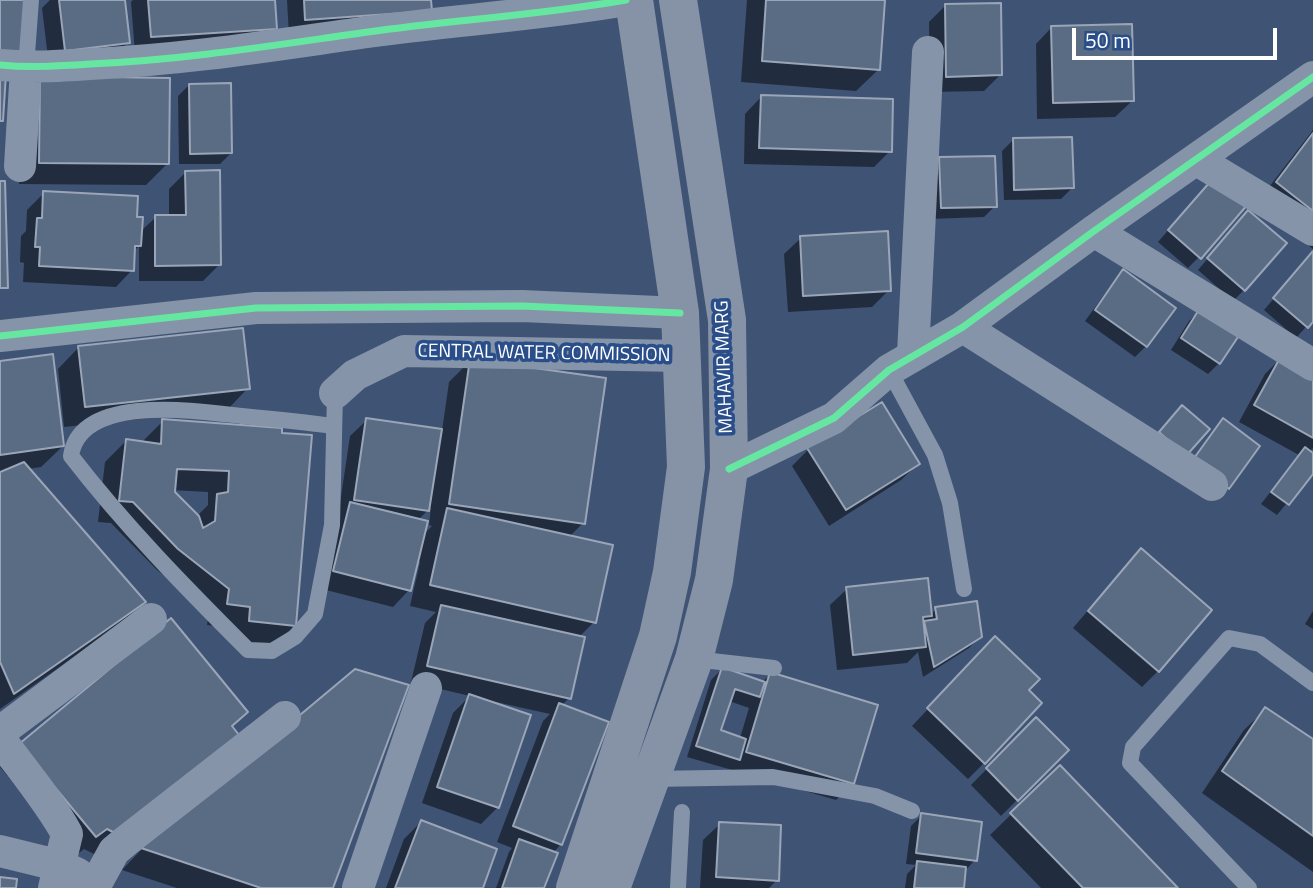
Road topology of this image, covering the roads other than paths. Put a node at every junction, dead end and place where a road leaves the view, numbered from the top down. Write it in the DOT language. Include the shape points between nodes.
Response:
graph roads {
  1 [pos="31,0"];
  2 [pos="626,0"];
  3 [pos="634,0"];
  4 [pos="678,0"];
  5 [pos="928,52"];
  6 [pos="13,66"];
  7 [pos="1313,77"];
  8 [pos="1197,160"];
  9 [pos="20,166"];
  10 [pos="1313,230"];
  11 [pos="1094,231"];
  12 [pos="680,313"];
  13 [pos="963,327"];
  14 [pos="0,336"];
  15 [pos="339,356"];
  16 [pos="681,356"];
  17 [pos="901,362"];
  18 [pos="1313,365"];
  19 [pos="335,393"];
  20 [pos="333,426"];
  21 [pos="729,470"];
  22 [pos="1212,485"];
  23 [pos="964,589"];
  24 [pos="151,619"];
  25 [pos="694,659"];
  26 [pos="774,667"];
  27 [pos="1313,683"];
  28 [pos="426,688"];
  29 [pos="285,717"];
  30 [pos="0,732"];
  31 [pos="0,739"];
  32 [pos="651,779"];
  33 [pos="912,811"];
  34 [pos="682,812"];
  35 [pos="0,851"];
  36 [pos="58,877"];
  37 [pos="106,885"];
  38 [pos="358,888"];
  39 [pos="575,888"];
  40 [pos="611,888"];
  41 [pos="678,888"];
  42 [pos="1249,888"];
  1 -- 6 [label="lane"];
  2 -- 6 [label="street" via="214,55"];
  3 -- 12 [label="highway"];
  4 -- 21 [label="highway, MAHAVIR MARG" via="727,320"];
  5 -- 17 [label="street"];
  6 -- 9 [label="street"];
  7 -- 8 [label="street"];
  8 -- 10 [label="street"];
  8 -- 11 [label="street"];
  11 -- 13 [label="street"];
  11 -- 18 [label="street"];
  12 -- 14 [label="street" via="522,306 256,308"];
  12 -- 16 [label="highway"];
  13 -- 17 [label="street"];
  13 -- 22 [label="street"];
  15 -- 19 [label="street"];
  16 -- 19 [label="street, CENTRAL WATER COMMISSION" via="404,351 355,375"];
  16 -- 39 [label="highway" via="686,467 672,572 658,636"];
  17 -- 21 [label="street" via="834,418"];
  17 -- 23 [label="lane" via="950,503"];
  19 -- 20 [label="lane"];
  20 -- 20 [label="lane" via="332,525 315,614 295,637 272,651 248,650 108,505 71,456 79,434 105,419 139,410"];
  21 -- 25 [label="highway, MAHAVIR MARG" via="714,580"];
  24 -- 30 [label="street"];
  25 -- 26 [label="lane"];
  25 -- 32 [label="highway, MAHAVIR MARG"];
  27 -- 42 [label="lane" via="1260,644 1229,638 1133,747 1130,763"];
  28 -- 38 [label="street"];
  29 -- 37 [label="street" via="114,851"];
  31 -- 36 [label="street" via="67,834"];
  32 -- 33 [label="lane" via="773,777 875,796"];
  32 -- 40 [label="highway, MAHAVIR MARG"];
  34 -- 41 [label="lane"];
  35 -- 36 [label="street"];
  36 -- 37 [label="street"];
}
